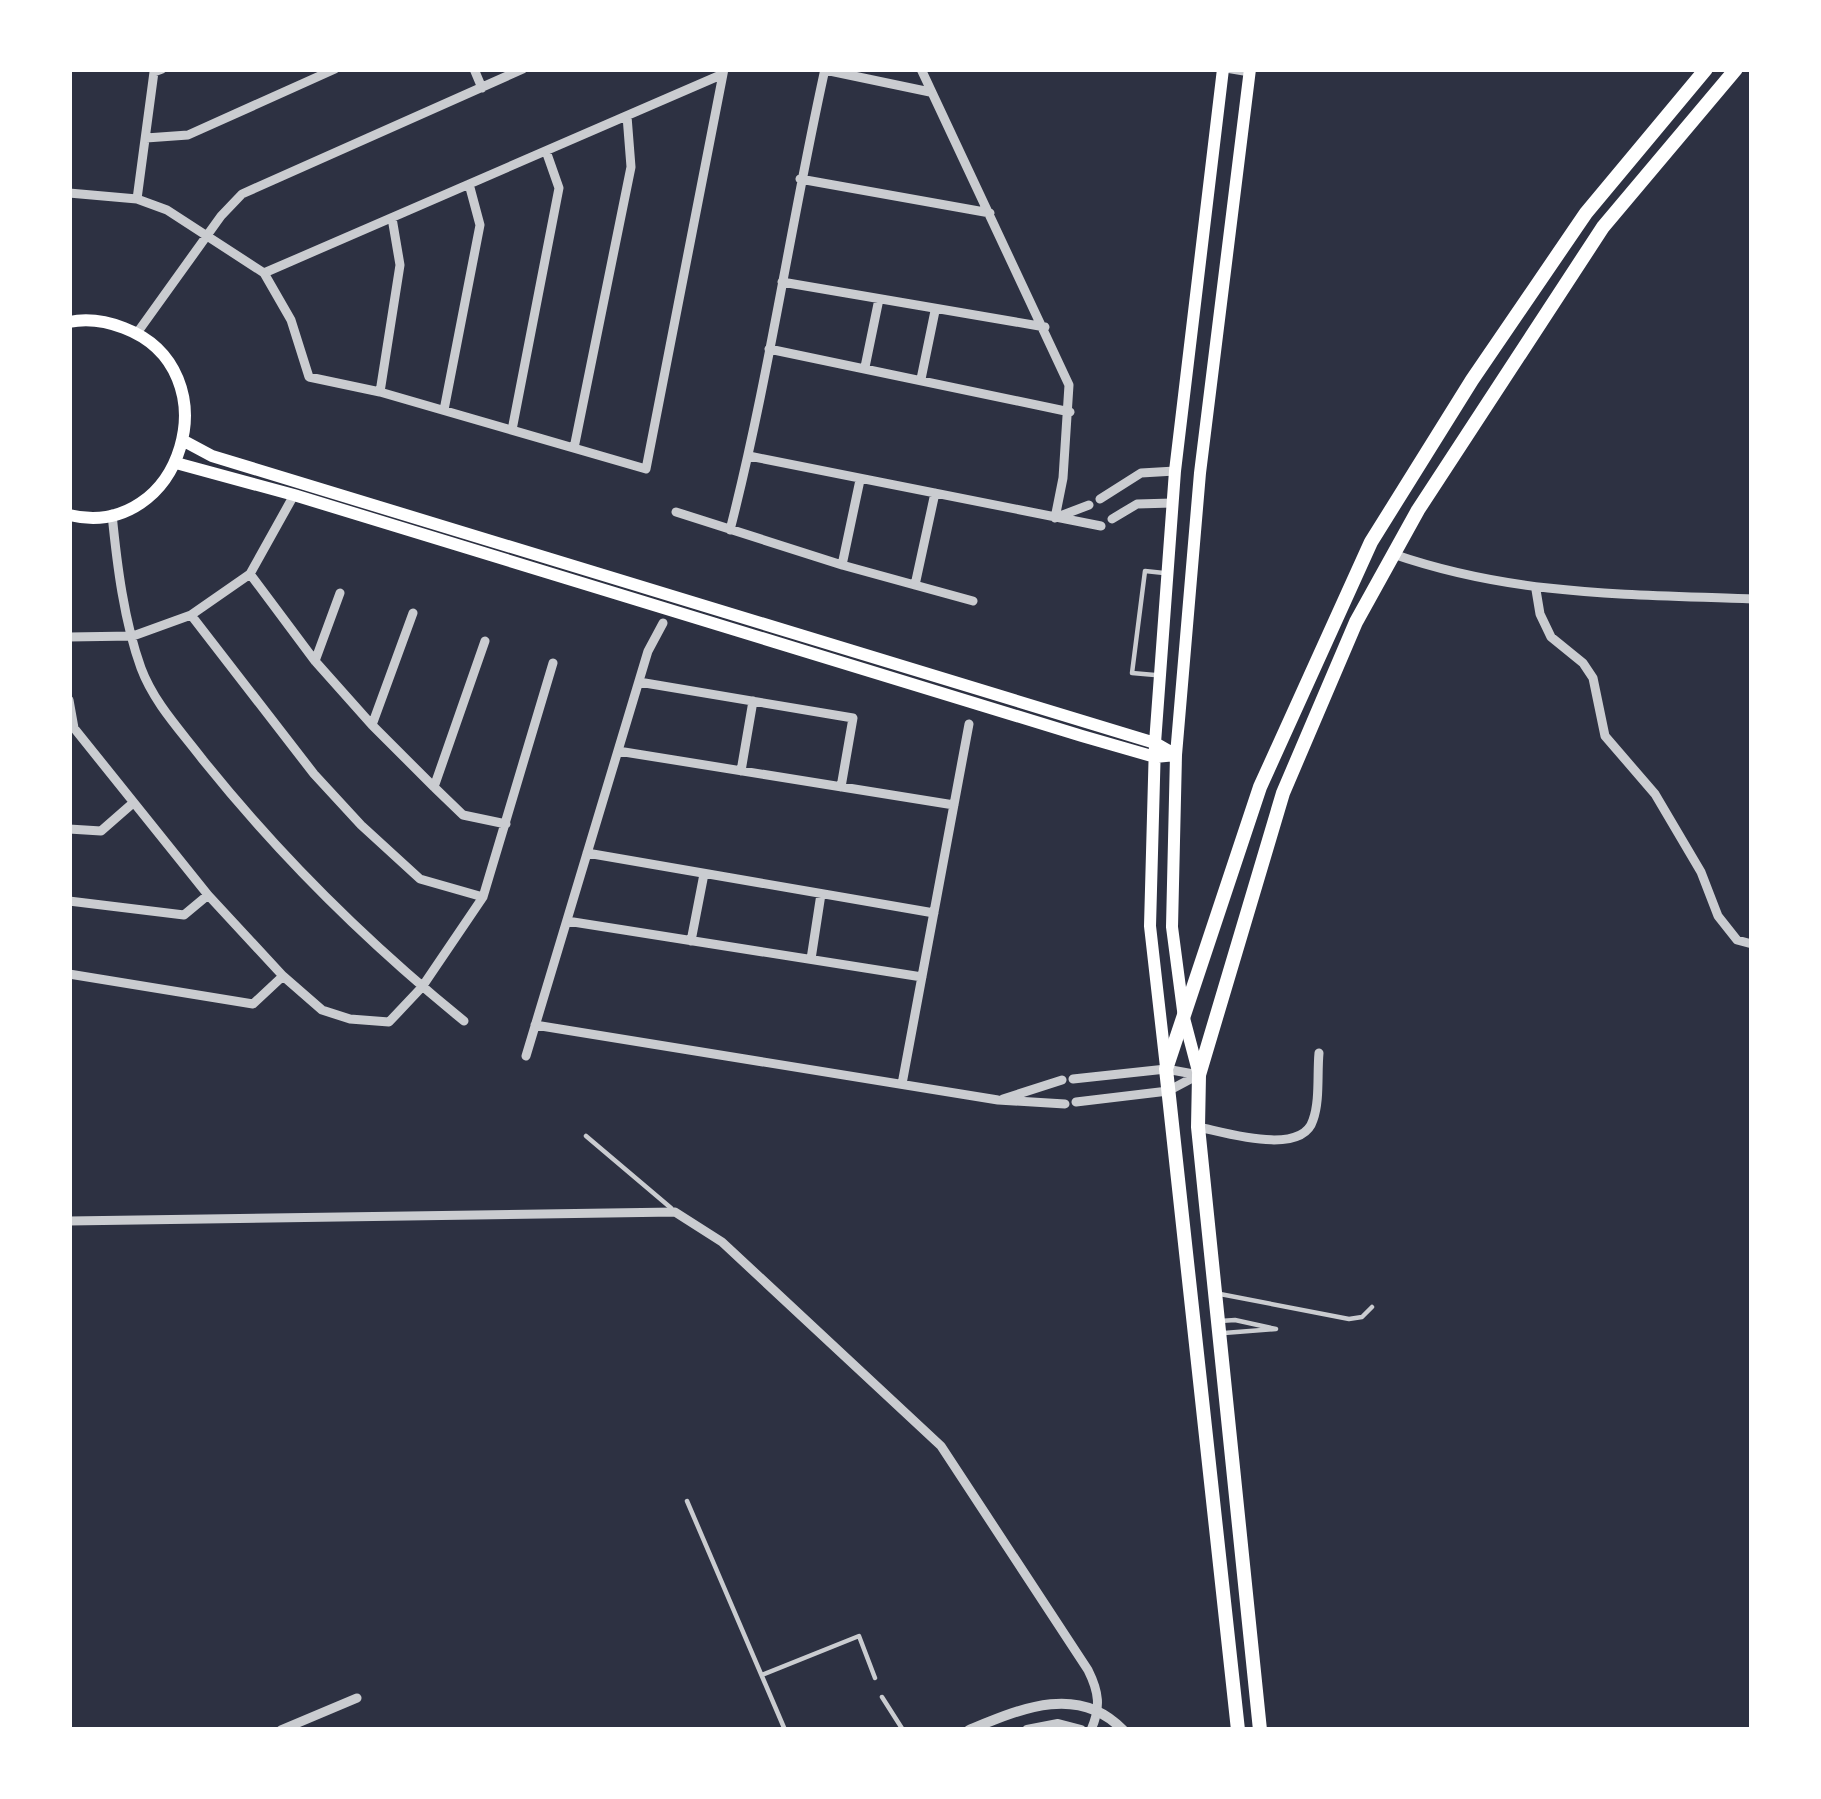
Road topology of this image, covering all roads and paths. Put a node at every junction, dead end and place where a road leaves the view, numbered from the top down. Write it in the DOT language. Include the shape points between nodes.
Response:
graph roads {
  1 [pos="162,69"];
  2 [pos="335,69"];
  3 [pos="474,69"];
  4 [pos="523,69"];
  5 [pos="921,69"];
  6 [pos="1222,69"];
  7 [pos="1706,69"];
  8 [pos="1736,69"];
  9 [pos="825,70"];
  10 [pos="724,72"];
  11 [pos="1250,72"];
  12 [pos="482,88"];
  13 [pos="930,92"];
  14 [pos="627,116"];
  15 [pos="146,138"];
  16 [pos="546,151"];
  17 [pos="800,179"];
  18 [pos="469,184"];
  19 [pos="69,193"];
  20 [pos="137,199"];
  21 [pos="991,213"];
  22 [pos="392,218"];
  23 [pos="207,238"];
  24 [pos="264,273"];
  25 [pos="782,282"];
  26 [pos="879,299"];
  27 [pos="935,311"];
  28 [pos="69,322"];
  29 [pos="1045,327"];
  30 [pos="137,333"];
  31 [pos="769,349"];
  32 [pos="865,367"];
  33 [pos="921,379"];
  34 [pos="380,392"];
  35 [pos="444,410"];
  36 [pos="1070,412"];
  37 [pos="512,430"];
  38 [pos="184,441"];
  39 [pos="574,448"];
  40 [pos="749,456"];
  41 [pos="176,463"];
  42 [pos="1174,471"];
  43 [pos="860,480"];
  44 [pos="935,493"];
  45 [pos="295,495"];
  46 [pos="1100,499"];
  47 [pos="1172,503"];
  48 [pos="1089,505"];
  49 [pos="676,512"];
  50 [pos="112,514"];
  51 [pos="69,515"];
  52 [pos="1055,518"];
  53 [pos="1112,519"];
  54 [pos="1171,521"];
  55 [pos="1196,523"];
  56 [pos="1101,526"];
  57 [pos="730,530"];
  58 [pos="1394,554"];
  59 [pos="842,566"];
  60 [pos="1167,573"];
  61 [pos="250,574"];
  62 [pos="915,585"];
  63 [pos="1536,590"];
  64 [pos="340,593"];
  65 [pos="1752,599"];
  66 [pos="973,601"];
  67 [pos="413,613"];
  68 [pos="191,615"];
  69 [pos="663,623"];
  70 [pos="133,636"];
  71 [pos="69,637"];
  72 [pos="485,641"];
  73 [pos="315,661"];
  74 [pos="553,663"];
  75 [pos="1160,676"];
  76 [pos="639,682"];
  77 [pos="69,700"];
  78 [pos="753,701"];
  79 [pos="970,724"];
  80 [pos="372,725"];
  81 [pos="1155,750"];
  82 [pos="618,751"];
  83 [pos="1176,755"];
  84 [pos="741,771"];
  85 [pos="434,787"];
  86 [pos="841,787"];
  87 [pos="133,803"];
  88 [pos="954,805"];
  89 [pos="506,824"];
  90 [pos="69,829"];
  91 [pos="587,853"];
  92 [pos="704,874"];
  93 [pos="821,894"];
  94 [pos="208,895"];
  95 [pos="483,897"];
  96 [pos="69,902"];
  97 [pos="934,913"];
  98 [pos="566,921"];
  99 [pos="691,940"];
  100 [pos="1752,944"];
  101 [pos="811,959"];
  102 [pos="69,974"];
  103 [pos="283,976"];
  104 [pos="922,977"];
  105 [pos="422,987"];
  106 [pos="1184,1018"];
  107 [pos="464,1021"];
  108 [pos="535,1025"];
  109 [pos="1319,1053"];
  110 [pos="526,1056"];
  111 [pos="1166,1069"];
  112 [pos="1199,1075"];
  113 [pos="902,1084"];
  114 [pos="1168,1091"];
  115 [pos="998,1100"];
  116 [pos="1198,1127"];
  117 [pos="586,1136"];
  118 [pos="675,1212"];
  119 [pos="69,1221"];
  120 [pos="1214,1293"];
  121 [pos="1372,1307"];
  122 [pos="1218,1328"];
  123 [pos="687,1501"];
  124 [pos="762,1675"];
  125 [pos="875,1678"];
  126 [pos="357,1697"];
  127 [pos="882,1697"];
  128 [pos="1100,1712"];
  129 [pos="280,1730"];
  130 [pos="785,1730"];
  131 [pos="903,1730"];
  132 [pos="969,1730"];
  133 [pos="1027,1730"];
  134 [pos="1082,1730"];
  135 [pos="1091,1730"];
  136 [pos="1123,1730"];
  137 [pos="1238,1730"];
  138 [pos="1260,1730"];
  1 -- 15 [label="street" via="154,72"];
  2 -- 15 [label="street" via="188,135"];
  3 -- 12 [label="street"];
  4 -- 12 [label="street"];
  5 -- 13 [label="street"];
  6 -- 11 [label="lane"];
  6 -- 42 [label="main road"];
  7 -- 106 [label="main road" via="1586,213 1371,542 1260,787"];
  8 -- 58 [label="main road" via="1603,227"];
  9 -- 13 [label="street"];
  9 -- 17 [label="street"];
  10 -- 14 [label="street"];
  10 -- 39 [label="street" via="646,469"];
  11 -- 55 [label="main road"];
  12 -- 23 [label="street" via="242,194"];
  13 -- 21 [label="street"];
  14 -- 16 [label="street"];
  14 -- 39 [label="street" via="631,167"];
  15 -- 20 [label="street"];
  16 -- 18 [label="street"];
  16 -- 37 [label="street" via="560,188"];
  17 -- 21 [label="street"];
  17 -- 25 [label="street"];
  18 -- 22 [label="street"];
  18 -- 35 [label="street" via="481,225"];
  19 -- 20 [label="street"];
  20 -- 23 [label="street"];
  21 -- 29 [label="street"];
  22 -- 24 [label="street"];
  22 -- 34 [label="street" via="400,265"];
  23 -- 24 [label="street"];
  23 -- 30 [label="street"];
  24 -- 34 [label="street" via="291,320 309,377"];
  25 -- 26 [label="street"];
  25 -- 31 [label="street"];
  26 -- 27 [label="street"];
  26 -- 32 [label="street"];
  27 -- 29 [label="street"];
  27 -- 33 [label="street"];
  28 -- 30 [label="main road" via="108,321"];
  29 -- 36 [label="street" via="1069,386"];
  30 -- 38 [label="main road" via="176,373"];
  31 -- 32 [label="street"];
  31 -- 40 [label="street"];
  32 -- 33 [label="street"];
  33 -- 36 [label="street"];
  34 -- 35 [label="street"];
  35 -- 37 [label="street"];
  36 -- 52 [label="street"];
  37 -- 39 [label="street"];
  38 -- 41 [label="main road"];
  38 -- 81 [label="main road"];
  40 -- 43 [label="street"];
  40 -- 57 [label="street"];
  41 -- 45 [label="main road"];
  41 -- 50 [label="main road" via="156,490"];
  42 -- 46 [label="street" via="1141,472"];
  42 -- 47 [label="main road"];
  43 -- 44 [label="street"];
  43 -- 59 [label="street"];
  44 -- 52 [label="street"];
  44 -- 62 [label="street"];
  45 -- 61 [label="street"];
  45 -- 81 [label="main road"];
  47 -- 53 [label="street" via="1137,504"];
  47 -- 54 [label="main road"];
  48 -- 52 [label="street"];
  49 -- 57 [label="street"];
  50 -- 51 [label="main road"];
  50 -- 70 [label="street"];
  52 -- 56 [label="street"];
  54 -- 55 [label="main road"];
  54 -- 60 [label="main road"];
  55 -- 83 [label="main road"];
  57 -- 59 [label="street"];
  58 -- 63 [label="street"];
  58 -- 112 [label="main road" via="1283,793"];
  59 -- 62 [label="street"];
  60 -- 75 [label="main road"];
  60 -- 75 [label="lane" via="1145,571 1132,673"];
  61 -- 68 [label="street"];
  61 -- 73 [label="street"];
  62 -- 66 [label="street"];
  63 -- 65 [label="street"];
  63 -- 100 [label="street" via="1551,637 1593,678 1605,736 1655,794 1718,916 1737,940"];
  64 -- 73 [label="street"];
  67 -- 80 [label="street"];
  68 -- 70 [label="street"];
  68 -- 95 [label="street" via="361,826 420,879"];
  69 -- 76 [label="street"];
  70 -- 71 [label="street"];
  70 -- 105 [label="street" via="157,700 248,814"];
  72 -- 85 [label="street"];
  73 -- 80 [label="street"];
  74 -- 89 [label="street"];
  75 -- 81 [label="main road"];
  76 -- 78 [label="street"];
  76 -- 82 [label="street"];
  77 -- 87 [label="street" via="74,728"];
  78 -- 84 [label="street"];
  78 -- 86 [label="street" via="853,718"];
  79 -- 88 [label="street"];
  80 -- 85 [label="street"];
  81 -- 83 [label="main road"];
  81 -- 111 [label="main road" via="1150,926"];
  82 -- 84 [label="street"];
  82 -- 91 [label="street"];
  83 -- 106 [label="main road" via="1172,927"];
  84 -- 86 [label="street"];
  85 -- 89 [label="street" via="463,815"];
  86 -- 88 [label="street"];
  87 -- 90 [label="street" via="101,831"];
  87 -- 94 [label="street"];
  88 -- 97 [label="street"];
  89 -- 95 [label="street"];
  91 -- 92 [label="street"];
  91 -- 98 [label="street"];
  92 -- 93 [label="street"];
  92 -- 99 [label="street"];
  93 -- 97 [label="street"];
  93 -- 101 [label="street"];
  94 -- 96 [label="street" via="184,915"];
  94 -- 103 [label="street"];
  95 -- 105 [label="street"];
  97 -- 104 [label="street"];
  98 -- 99 [label="street"];
  98 -- 108 [label="street"];
  99 -- 101 [label="street"];
  101 -- 104 [label="street"];
  102 -- 103 [label="street" via="253,1004"];
  103 -- 105 [label="street" via="322,1010 350,1019 389,1022"];
  104 -- 113 [label="street"];
  105 -- 107 [label="street"];
  106 -- 111 [label="main road"];
  106 -- 112 [label="main road"];
  108 -- 110 [label="street"];
  108 -- 113 [label="street"];
  109 -- 116 [label="street" via="1306,1132 1258,1139"];
  111 -- 112 [label="street"];
  111 -- 114 [label="main road"];
  111 -- 115 [label="street" via="1068,1079"];
  112 -- 114 [label="street"];
  112 -- 116 [label="main road"];
  113 -- 115 [label="street"];
  114 -- 115 [label="street" via="1071,1103"];
  114 -- 137 [label="main road"];
  116 -- 120 [label="main road"];
  117 -- 118 [label="lane"];
  118 -- 119 [label="street"];
  118 -- 128 [label="street" via="722,1242 941,1446 1088,1670"];
  120 -- 121 [label="lane" via="1349,1319"];
  120 -- 122 [label="main road"];
  122 -- 122 [label="lane" via="1276,1329 1234,1320"];
  122 -- 138 [label="main road"];
  123 -- 124 [label="lane"];
  124 -- 125 [label="lane" via="859,1636"];
  124 -- 130 [label="lane"];
  126 -- 129 [label="street"];
  127 -- 131 [label="lane"];
  128 -- 132 [label="street" via="1040,1703"];
  128 -- 135 [label="street"];
  128 -- 136 [label="street"];
  133 -- 134 [label="street"];
}
